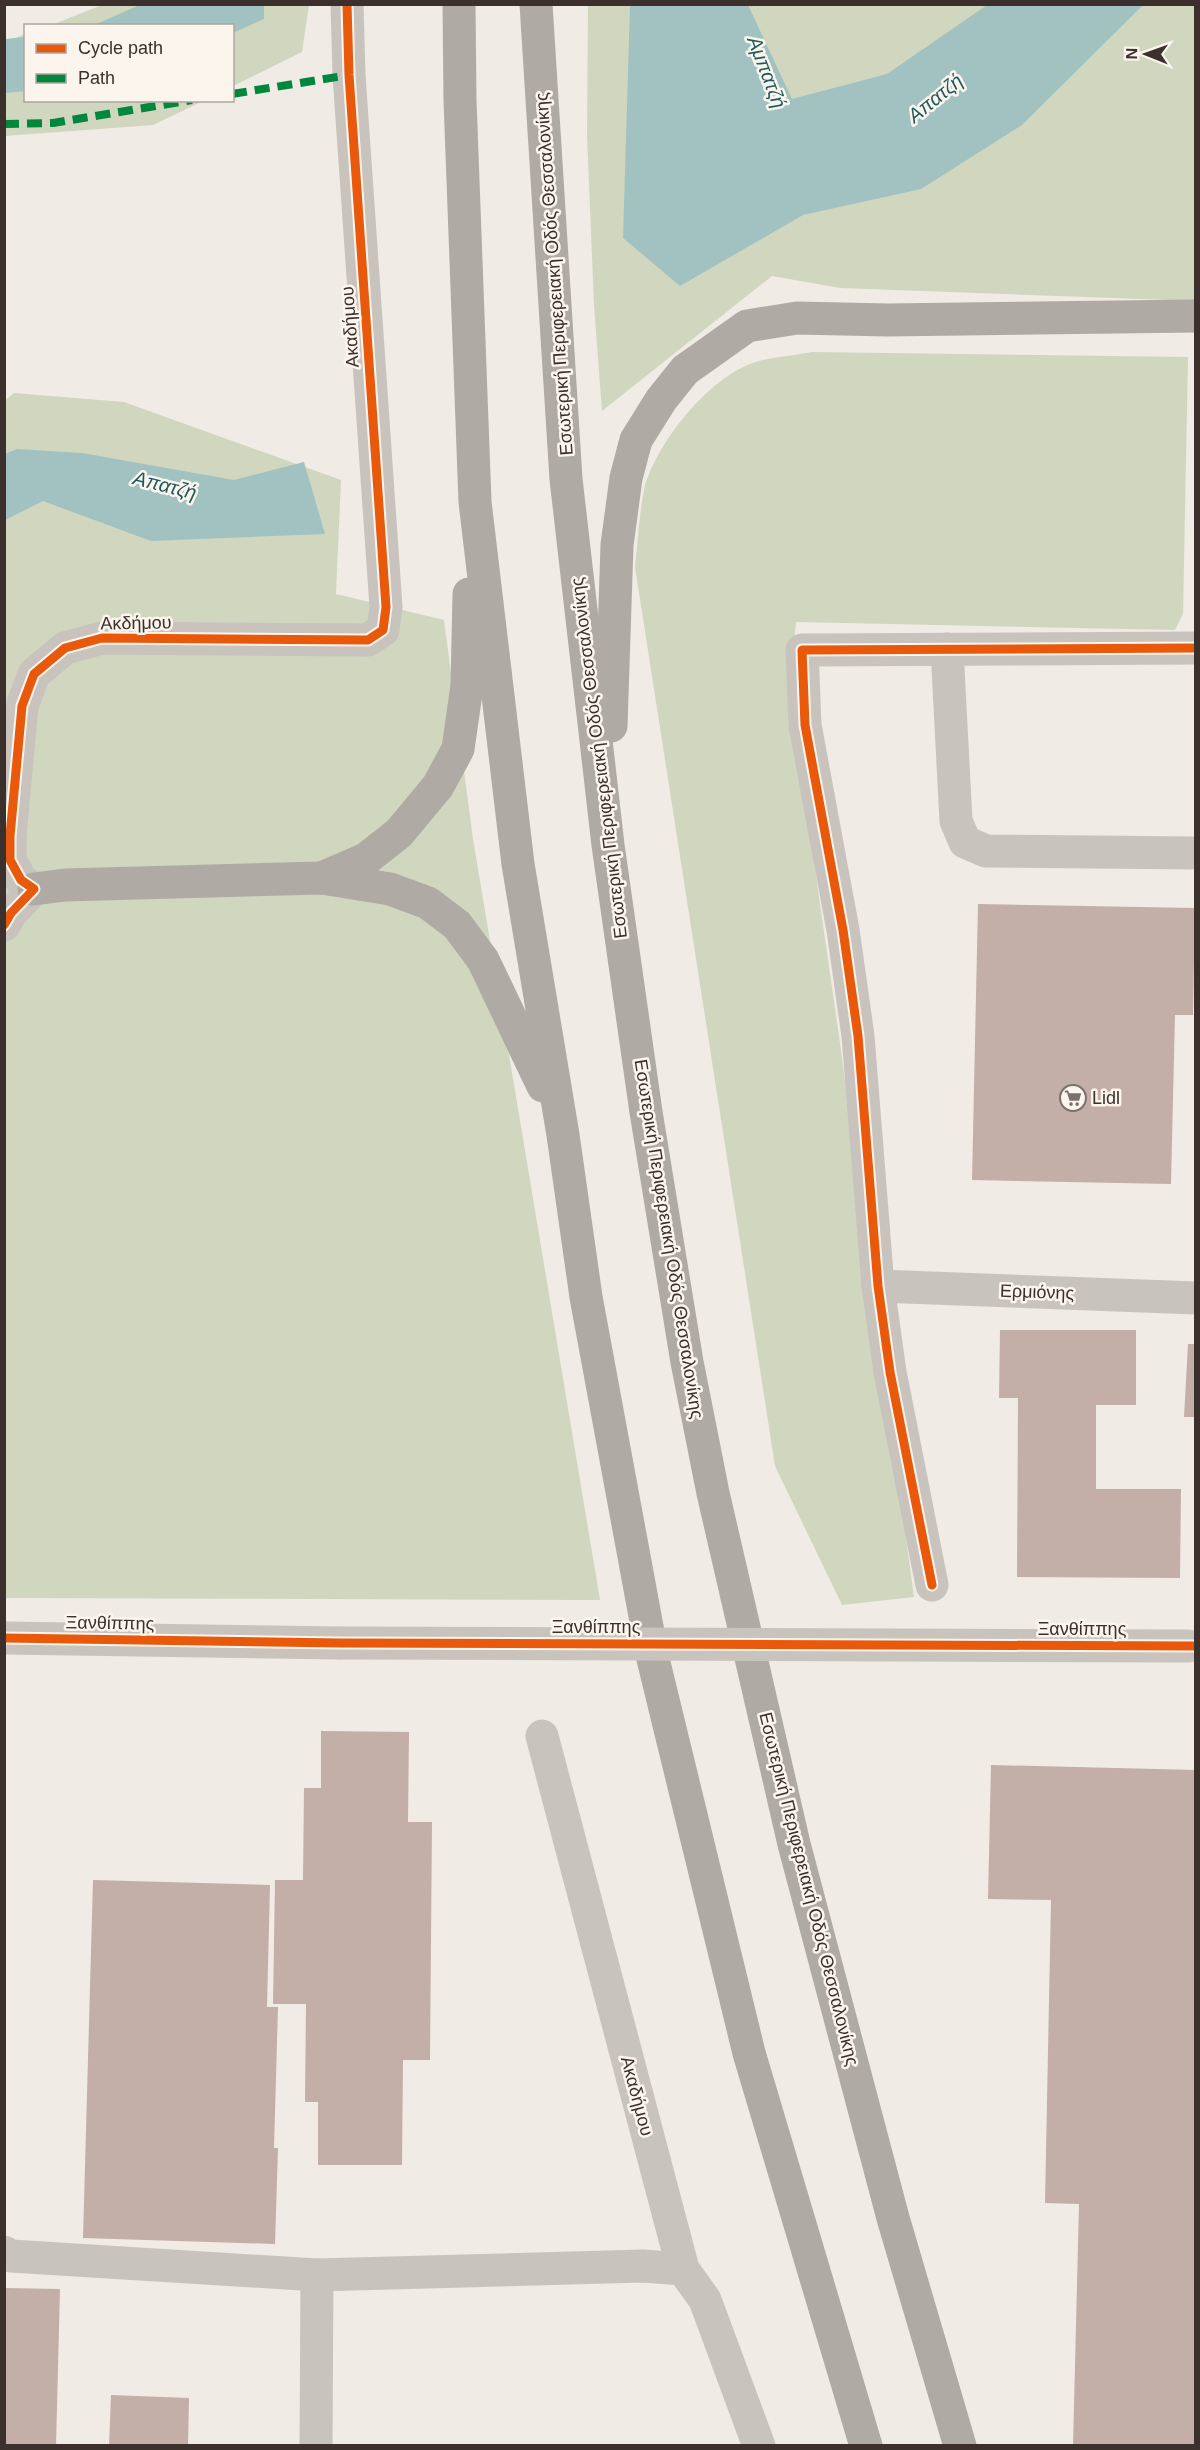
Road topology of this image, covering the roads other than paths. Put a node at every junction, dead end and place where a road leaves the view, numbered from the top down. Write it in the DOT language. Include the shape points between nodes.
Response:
graph roads {
  1 [pos="347,4"];
  2 [pos="459,4"];
  3 [pos="536,4"];
  4 [pos="1196,316"];
  5 [pos="475,502"];
  6 [pos="368,640"];
  7 [pos="1196,648"];
  8 [pos="947,649"];
  9 [pos="608,845"];
  10 [pos="1196,853"];
  11 [pos="322,878"];
  12 [pos="34,889"];
  13 [pos="4,925"];
  14 [pos="563,1134"];
  15 [pos="878,1286"];
  16 [pos="1196,1298"];
  17 [pos="932,1585"];
  18 [pos="4,1638"];
  19 [pos="1192,1646"];
  20 [pos="542,1736"];
  21 [pos="4,2252"];
  22 [pos="683,2269"];
  23 [pos="318,2274"];
  24 [pos="316,2445"];
  25 [pos="759,2445"];
  26 [pos="866,2445"];
  27 [pos="960,2445"];
  1 -- 6 [label="street, Ακαδήμου" via="349,87 386,607 383,630"];
  2 -- 5 [label="highway"];
  3 -- 9 [label="highway, Εσωτερική Περιφερειακή Οδός Θεσσαλονίκης" via="567,479"];
  4 -- 9 [label="highway" via="797,318 747,326 685,370 636,440 626,478 617,545"];
  5 -- 11 [label="highway" via="467,686 458,749 438,786 399,833 366,859"];
  5 -- 14 [label="highway" via="518,864"];
  6 -- 12 [label="street, Ακδήμου" via="102,638 65,648 34,674 22,706 10,860 21,880"];
  7 -- 8 [label="street"];
  8 -- 10 [label="street" via="957,821 965,842 986,851"];
  8 -- 15 [label="street" via="802,650 805,725 843,930 858,1036"];
  9 -- 27 [label="highway, Εσωτερική Περιφερειακή Οδός Θεσσαλονίκης" via="646,1112 713,1494 794,1844 893,2218"];
  11 -- 12 [label="highway"];
  11 -- 14 [label="highway" via="390,889 428,903 457,925 483,960 536,1066"];
  12 -- 13 [label="street"];
  14 -- 26 [label="highway" via="586,1297 653,1659 749,2053"];
  15 -- 16 [label="street, Ερμιόνης"];
  15 -- 17 [label="street" via="890,1372"];
  18 -- 19 [label="street, Ξανθίππης, bridge"];
  20 -- 22 [label="street, Ακαδήμου"];
  21 -- 23 [label="street" via="21,2257"];
  22 -- 23 [label="street" via="643,2266"];
  22 -- 25 [label="street, Ακαδήμου" via="705,2300"];
  23 -- 24 [label="street"];
}
